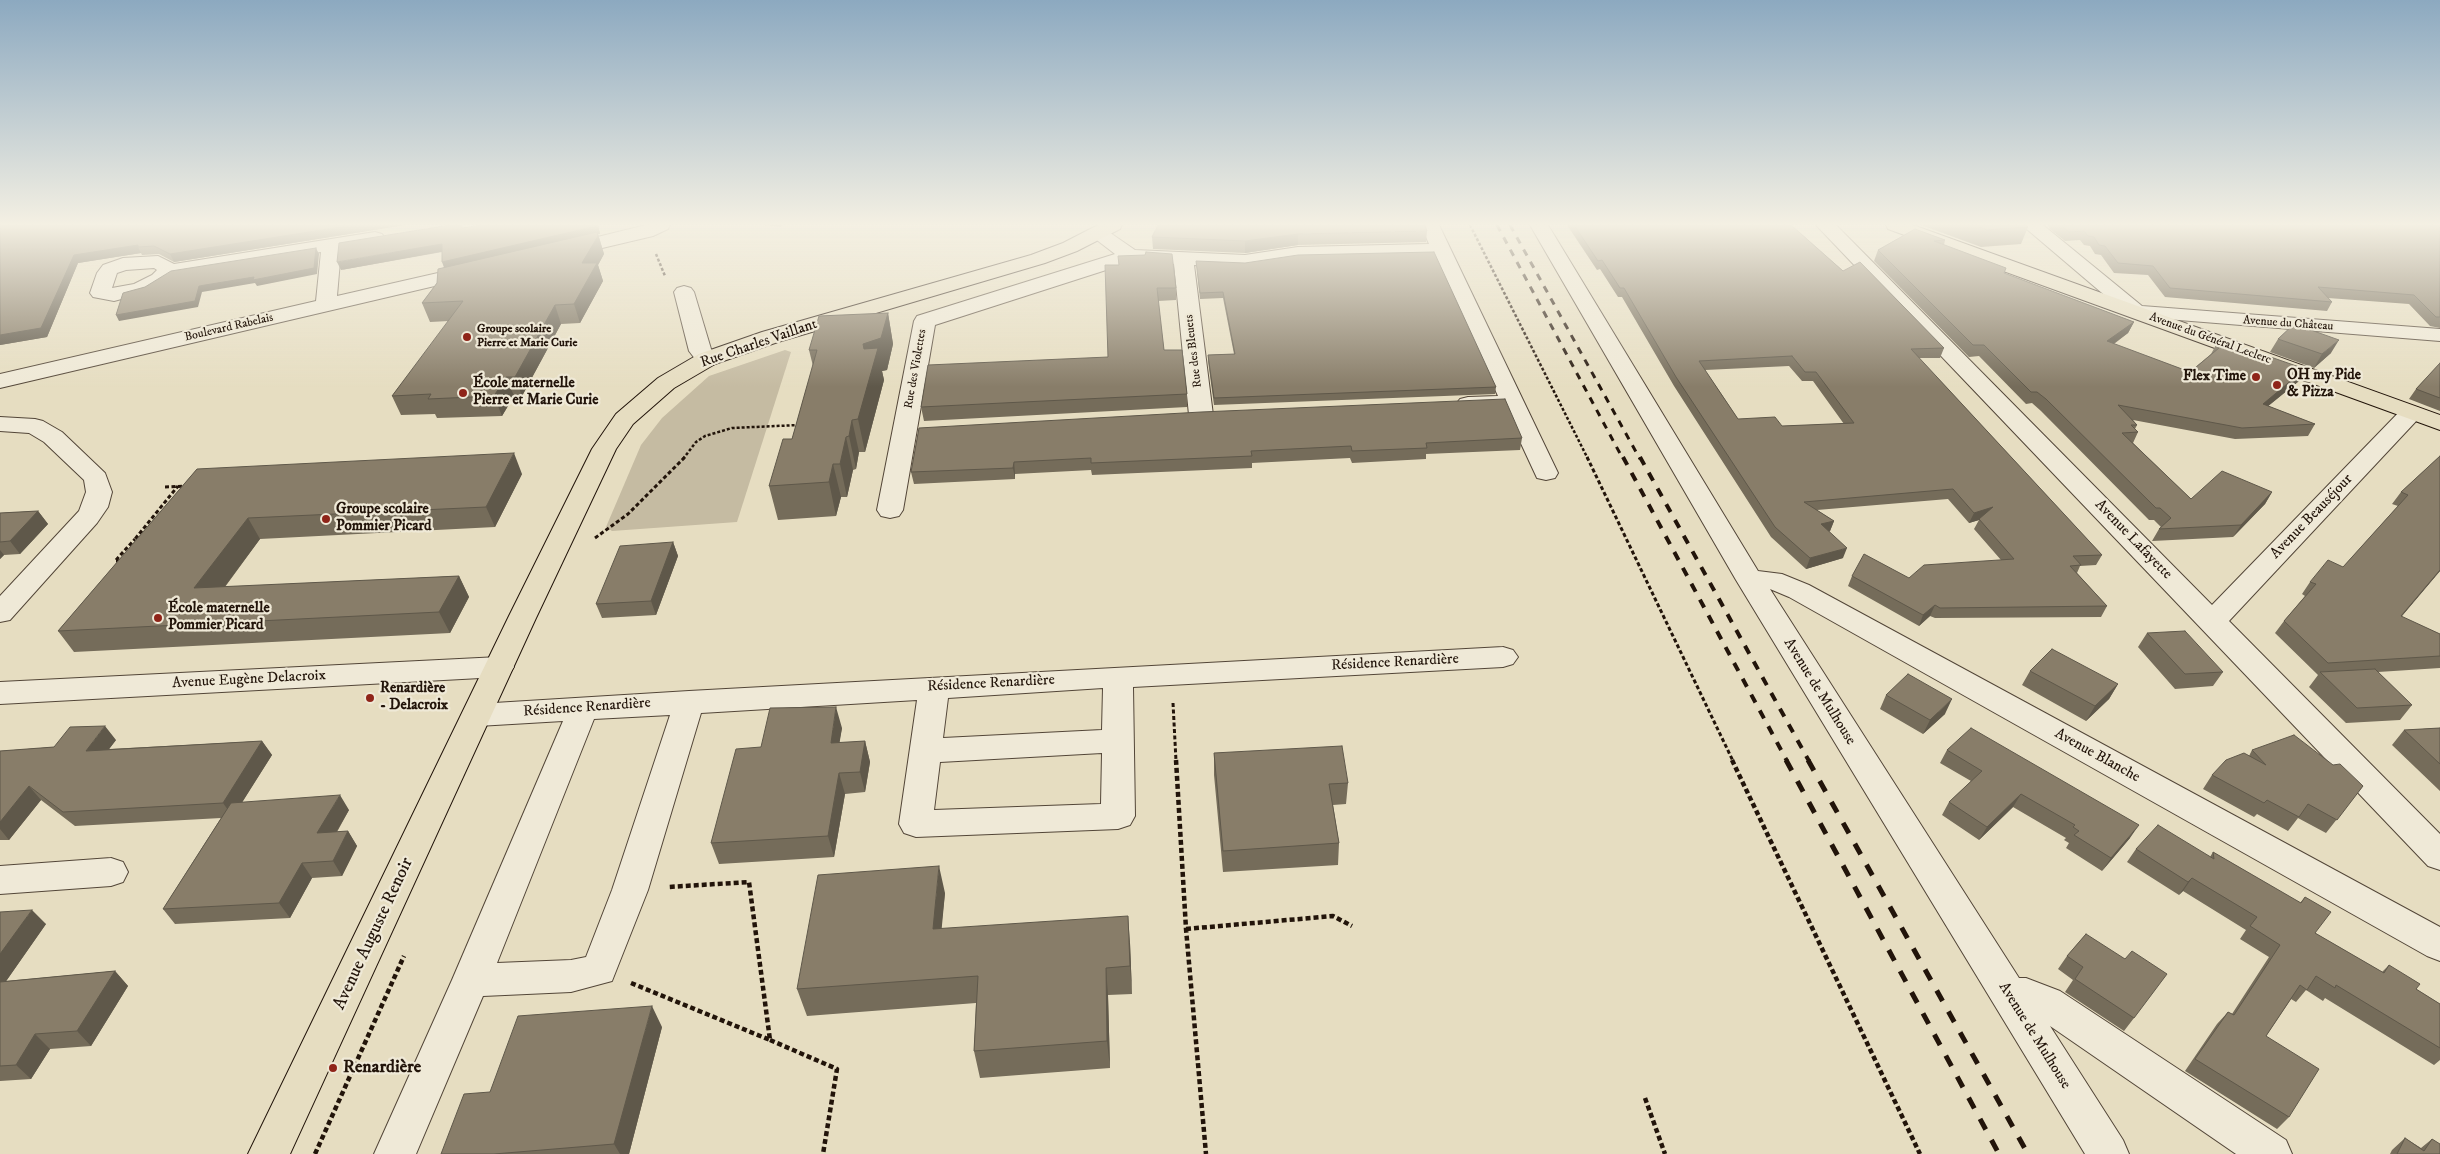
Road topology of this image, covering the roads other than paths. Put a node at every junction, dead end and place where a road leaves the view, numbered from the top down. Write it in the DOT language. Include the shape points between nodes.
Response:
graph roads {
  1 [pos="329,279"];
  2 [pos="440,279"];
  3 [pos="970,279"];
  4 [pos="1058,279"];
  5 [pos="1185,279"];
  6 [pos="1456,279"];
  7 [pos="1571,279"];
  8 [pos="1878,279"];
  9 [pos="2044,279"];
  10 [pos="2096,279"];
  11 [pos="684,292"];
  12 [pos="326,305"];
  13 [pos="2136,312"];
  14 [pos="2440,335"];
  15 [pos="707,359"];
  16 [pos="0,381"];
  17 [pos="1514,402"];
  18 [pos="1445,405"];
  19 [pos="2411,412"];
  20 [pos="1201,415"];
  21 [pos="2440,423"];
  22 [pos="0,424"];
  23 [pos="1546,473"];
  24 [pos="890,510"];
  25 [pos="31,580"];
  26 [pos="1750,580"];
  27 [pos="0,581"];
  28 [pos="0,613"];
  29 [pos="2213,621"];
  30 [pos="1503,657"];
  31 [pos="499,667"];
  32 [pos="1118,676"];
  33 [pos="934,688"];
  34 [pos="0,693"];
  35 [pos="689,702"];
  36 [pos="583,709"];
  37 [pos="478,715"];
  38 [pos="1120,741"];
  39 [pos="925,752"];
  40 [pos="2440,856"];
  41 [pos="111,872"];
  42 [pos="0,880"];
  43 [pos="2440,946"];
  44 [pos="470,980"];
  45 [pos="2007,994"];
  46 [pos="269,1154"];
  47 [pos="395,1154"];
  48 [pos="2108,1154"];
  49 [pos="2271,1154"];
  1 -- 12 [label="street"];
  2 -- 12 [label="street, Boulevard Rabelais"];
  3 -- 15 [label="main road, Rue Charles Vaillant" via="754,342"];
  4 -- 24 [label="street, Rue des Violettes" via="925,321 915,430"];
  5 -- 20 [label="street, Rue des Bleuets"];
  6 -- 17 [label="street"];
  7 -- 26 [label="street, Avenue de Mulhouse"];
  8 -- 29 [label="street, Avenue Lafayette"];
  9 -- 13 [label="main road, Avenue du Général Leclerc"];
  10 -- 13 [label="street"];
  11 -- 15 [label="street" via="700,351"];
  12 -- 16 [label="street, Boulevard Rabelais"];
  13 -- 14 [label="street, Avenue du Château"];
  13 -- 19 [label="main road, Avenue du Général Leclerc"];
  15 -- 31 [label="main road, Rue Charles Vaillant" via="653,392 624,419 610,438"];
  17 -- 18 [label="street"];
  17 -- 23 [label="street"];
  19 -- 21 [label="main road, Avenue du Général Leclerc"];
  19 -- 29 [label="street, Avenue Beauséjour"];
  22 -- 25 [label="street" via="20,423 40,428 92,474 99,487 92,512"];
  25 -- 27 [label="street"];
  25 -- 28 [label="street"];
  26 -- 43 [label="street, Avenue Blanche" via="1772,580 1798,591"];
  26 -- 45 [label="street, Avenue de Mulhouse"];
  29 -- 40 [label="street, Avenue Lafayette"];
  30 -- 32 [label="street, Résidence Renardière"];
  31 -- 34 [label="street, Avenue Eugène Delacroix"];
  31 -- 37 [label="main road, Rue Charles Vaillant"];
  32 -- 33 [label="street, Résidence Renardière"];
  32 -- 38 [label="street"];
  33 -- 35 [label="street, Résidence Renardière"];
  33 -- 39 [label="street"];
  35 -- 36 [label="street, Résidence Renardière"];
  35 -- 44 [label="street" via="630,890 599,970 571,976"];
  36 -- 37 [label="street, Résidence Renardière"];
  36 -- 44 [label="street"];
  37 -- 46 [label="main road, Avenue Auguste Renoir"];
  38 -- 39 [label="street"];
  38 -- 39 [label="street" via="1118,816 916,824"];
  41 -- 42 [label="street"];
  44 -- 47 [label="street"];
  45 -- 48 [label="street, Avenue de Mulhouse"];
  45 -- 49 [label="street" via="2026,995 2047,1003"];
}
